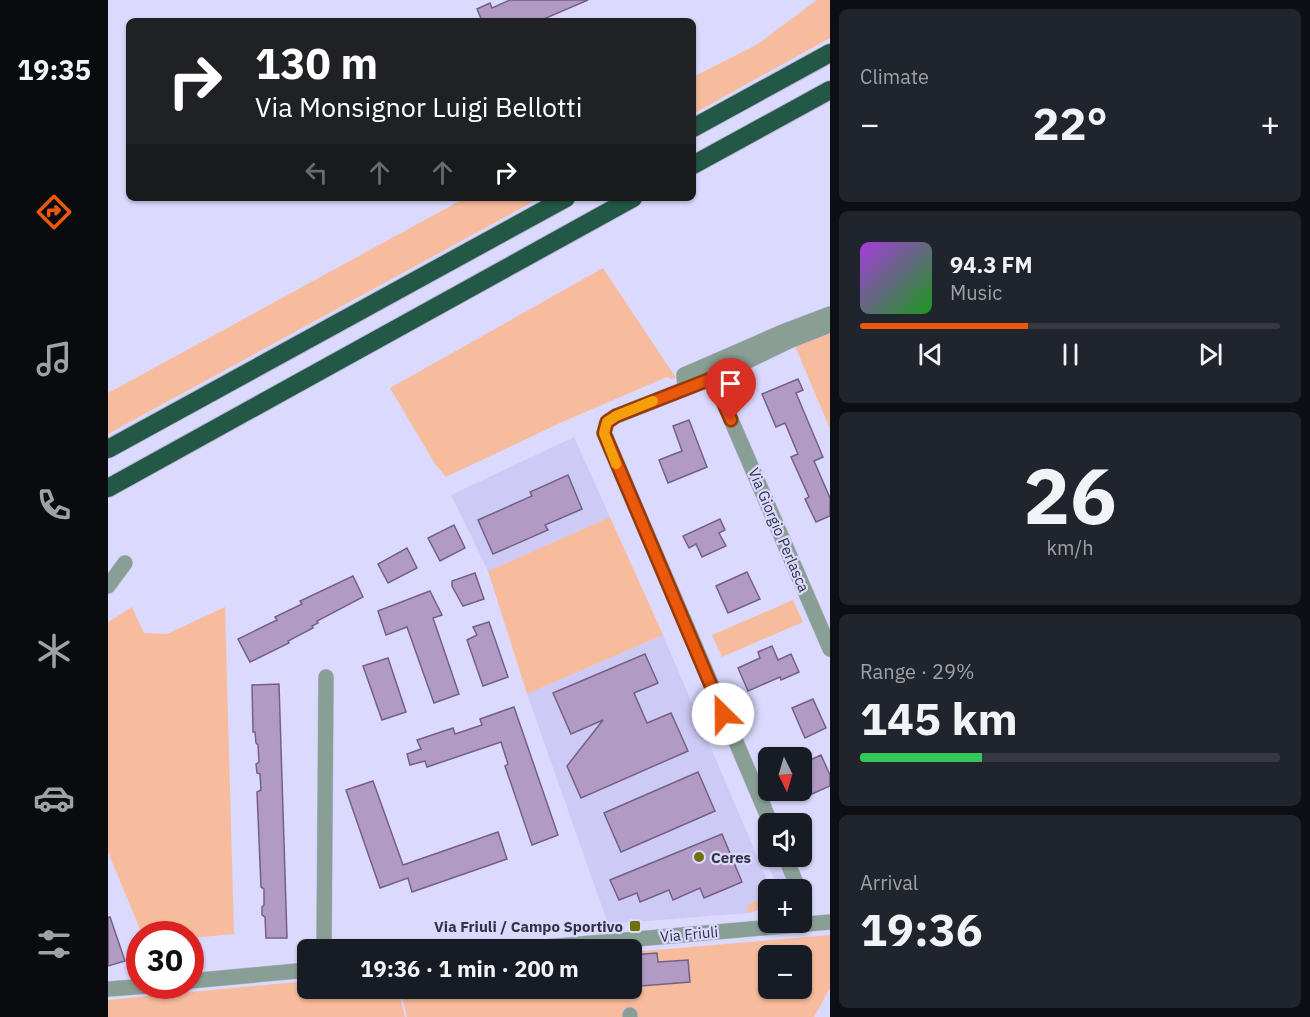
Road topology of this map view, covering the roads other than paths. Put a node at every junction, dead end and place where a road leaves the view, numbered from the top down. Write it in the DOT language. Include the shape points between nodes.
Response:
graph roads {
  1 [pos="830,53"];
  2 [pos="830,90"];
  3 [pos="696,126"];
  4 [pos="696,163"];
  5 [pos="561,201"];
  6 [pos="628,201"];
  7 [pos="830,314"];
  8 [pos="830,325"];
  9 [pos="713,378"];
  10 [pos="685,388"];
  11 [pos="108,448"];
  12 [pos="108,488"];
  13 [pos="125,563"];
  14 [pos="108,586"];
  15 [pos="830,649"];
  16 [pos="326,677"];
  17 [pos="766,813"];
  18 [pos="830,922"];
  19 [pos="812,923"];
  20 [pos="758,927"];
  21 [pos="324,939"];
  22 [pos="631,939"];
  23 [pos="297,971"];
  24 [pos="204,980"];
  25 [pos="126,988"];
  26 [pos="108,989"];
  1 -- 3 [label="highway"];
  2 -- 4 [label="highway"];
  5 -- 11 [label="highway"];
  6 -- 12 [label="highway"];
  7 -- 10 [label="street" via="684,375"];
  8 -- 9 [label="street"];
  9 -- 10 [label="street"];
  9 -- 15 [label="street, Via Giorgio Perlasca"];
  10 -- 17 [label="street" via="616,416 607,422 604,433"];
  13 -- 14 [label="street"];
  16 -- 21 [label="street"];
  18 -- 19 [label="street, Via Friuli"];
  20 -- 22 [label="street, Via Friuli"];
  23 -- 24 [label="street"];
  25 -- 26 [label="street"];
}
